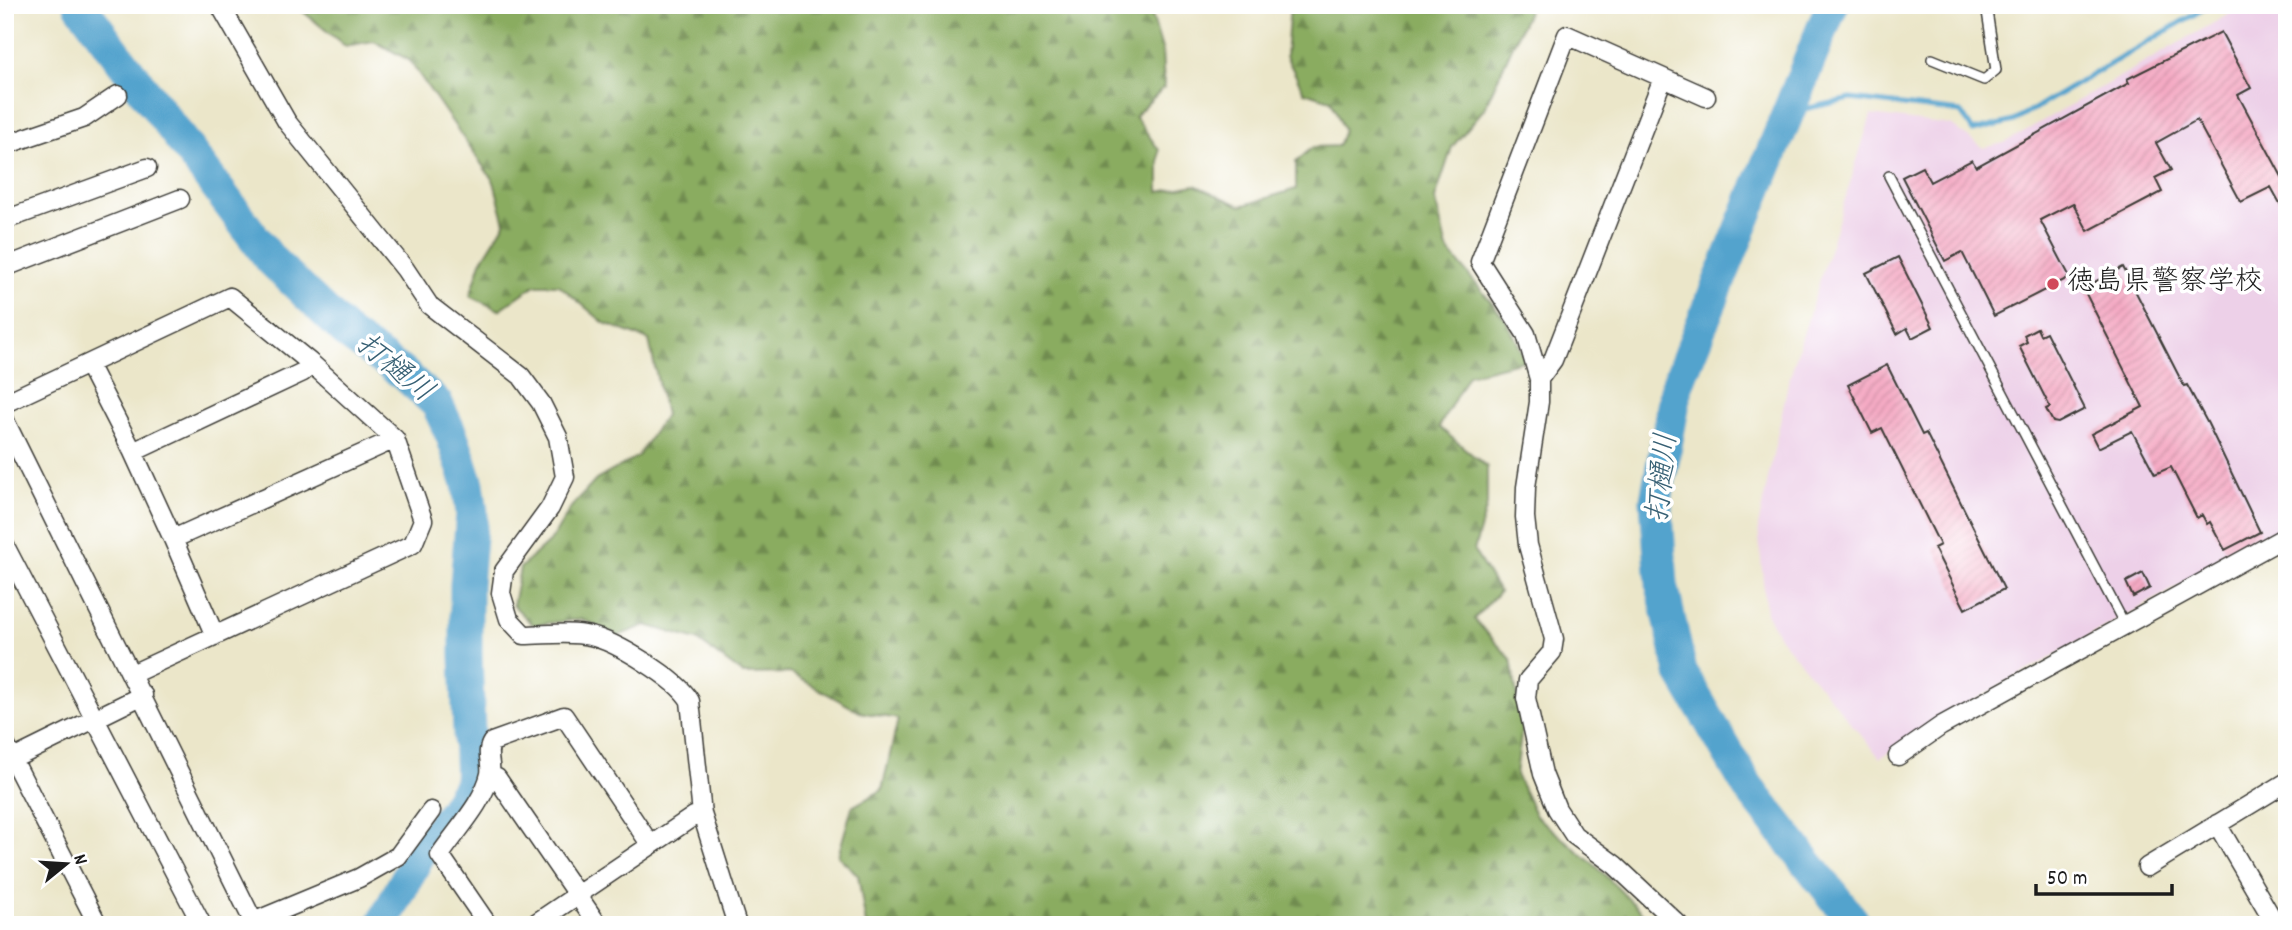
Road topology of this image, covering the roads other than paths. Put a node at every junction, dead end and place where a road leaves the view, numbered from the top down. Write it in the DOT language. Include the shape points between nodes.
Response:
graph roads {
  1 [pos="220,5"];
  2 [pos="1986,5"];
  3 [pos="1932,60"];
  4 [pos="1662,78"];
  5 [pos="118,95"];
  6 [pos="1706,97"];
  7 [pos="5,145"];
  8 [pos="147,169"];
  9 [pos="1889,176"];
  10 [pos="180,199"];
  11 [pos="5,220"];
  12 [pos="5,267"];
  13 [pos="89,364"];
  14 [pos="312,364"];
  15 [pos="1539,379"];
  16 [pos="5,403"];
  17 [pos="5,421"];
  18 [pos="395,439"];
  19 [pos="133,452"];
  20 [pos="2287,536"];
  21 [pos="173,539"];
  22 [pos="5,546"];
  23 [pos="2125,625"];
  24 [pos="215,636"];
  25 [pos="132,674"];
  26 [pos="143,695"];
  27 [pos="96,717"];
  28 [pos="8,756"];
  29 [pos="1898,756"];
  30 [pos="490,775"];
  31 [pos="2287,782"];
  32 [pos="430,811"];
  33 [pos="702,814"];
  34 [pos="2217,824"];
  35 [pos="650,844"];
  36 [pos="2147,867"];
  37 [pos="577,894"];
  38 [pos="254,923"];
  39 [pos="98,925"];
  40 [pos="202,925"];
  41 [pos="488,925"];
  42 [pos="533,925"];
  43 [pos="598,925"];
  44 [pos="737,925"];
  45 [pos="1679,925"];
  46 [pos="2276,925"];
  1 -- 33 [label="street" via="287,122 429,305 521,376 541,403 558,437 565,477 550,508 504,570 501,593 509,619 524,635 591,636 683,688 690,701"];
  2 -- 3 [label="lane" via="1996,71 1984,80"];
  4 -- 6 [label="street"];
  4 -- 15 [label="street" via="1553,360"];
  4 -- 15 [label="street" via="1567,34 1480,262 1526,334"];
  5 -- 7 [label="street" via="84,118"];
  8 -- 11 [label="street"];
  9 -- 23 [label="lane"];
  10 -- 12 [label="street"];
  13 -- 14 [label="street" via="230,297"];
  13 -- 16 [label="street"];
  13 -- 19 [label="street"];
  14 -- 18 [label="street"];
  14 -- 19 [label="street"];
  15 -- 45 [label="street" via="1525,517 1528,545 1555,639 1552,653 1528,680 1526,698 1543,774 1574,835 1615,865"];
  17 -- 25 [label="street"];
  18 -- 21 [label="street"];
  18 -- 24 [label="street" via="423,520 412,544"];
  19 -- 21 [label="street"];
  20 -- 23 [label="street"];
  21 -- 24 [label="street"];
  22 -- 27 [label="street"];
  23 -- 29 [label="street" via="1941,726"];
  24 -- 25 [label="street"];
  25 -- 26 [label="street"];
  26 -- 27 [label="street"];
  26 -- 38 [label="street"];
  27 -- 28 [label="street"];
  27 -- 40 [label="street"];
  28 -- 39 [label="street"];
  30 -- 35 [label="street" via="488,749 492,742 564,716"];
  30 -- 37 [label="street" via="497,778"];
  30 -- 41 [label="street" via="440,855"];
  31 -- 34 [label="street"];
  32 -- 38 [label="street" via="398,856"];
  33 -- 35 [label="street"];
  33 -- 44 [label="street"];
  34 -- 36 [label="street"];
  34 -- 46 [label="street"];
  35 -- 37 [label="street"];
  37 -- 42 [label="street"];
  37 -- 43 [label="street"];
}
